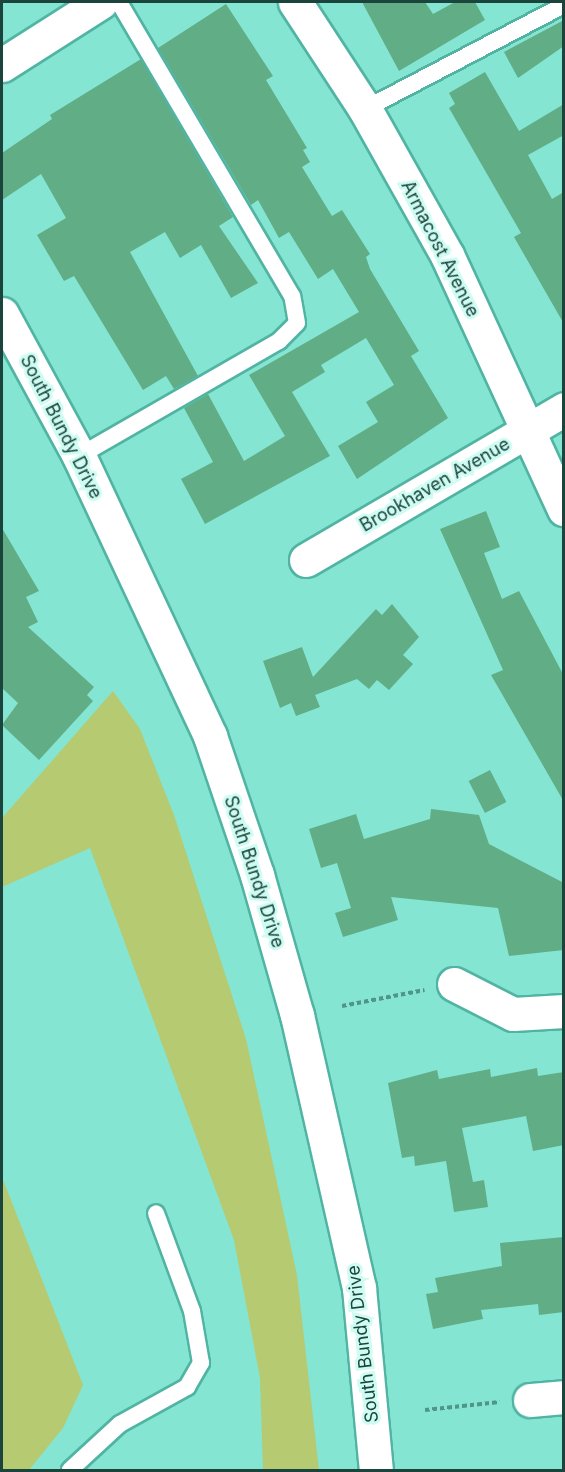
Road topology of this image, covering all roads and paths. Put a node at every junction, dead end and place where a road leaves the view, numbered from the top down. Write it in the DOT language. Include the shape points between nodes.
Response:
graph roads {
  1 [pos="101,2"];
  2 [pos="119,2"];
  3 [pos="294,2"];
  4 [pos="564,5"];
  5 [pos="2,65"];
  6 [pos="365,109"];
  7 [pos="2,314"];
  8 [pos="564,409"];
  9 [pos="529,431"];
  10 [pos="79,456"];
  11 [pos="564,509"];
  12 [pos="306,560"];
  13 [pos="454,984"];
  14 [pos="342,1006"];
  15 [pos="564,1011"];
  16 [pos="156,1213"];
  17 [pos="564,1397"];
  18 [pos="530,1400"];
  19 [pos="469,1406"];
  20 [pos="425,1410"];
  21 [pos="70,1470"];
  22 [pos="376,1470"];
  1 -- 5 [label="main road"];
  2 -- 10 [label="lane" via="292,296 297,323 279,341"];
  3 -- 6 [label="main road, Armacost Avenue"];
  4 -- 6 [label="lane"];
  6 -- 9 [label="main road, Armacost Avenue" via="447,255"];
  7 -- 10 [label="main road, South Bundy Drive"];
  8 -- 9 [label="main road, Brookhaven Avenue"];
  9 -- 11 [label="main road, Armacost Avenue"];
  9 -- 12 [label="main road, Brookhaven Avenue"];
  10 -- 22 [label="main road, South Bundy Drive" via="210,736 257,875 297,1015 358,1288"];
  13 -- 14 [label="path"];
  13 -- 15 [label="main road" via="513,1014"];
  16 -- 21 [label="lane" via="192,1311 201,1363 187,1387 120,1424"];
  17 -- 18 [label="main road"];
  19 -- 20 [label="path"];
}
